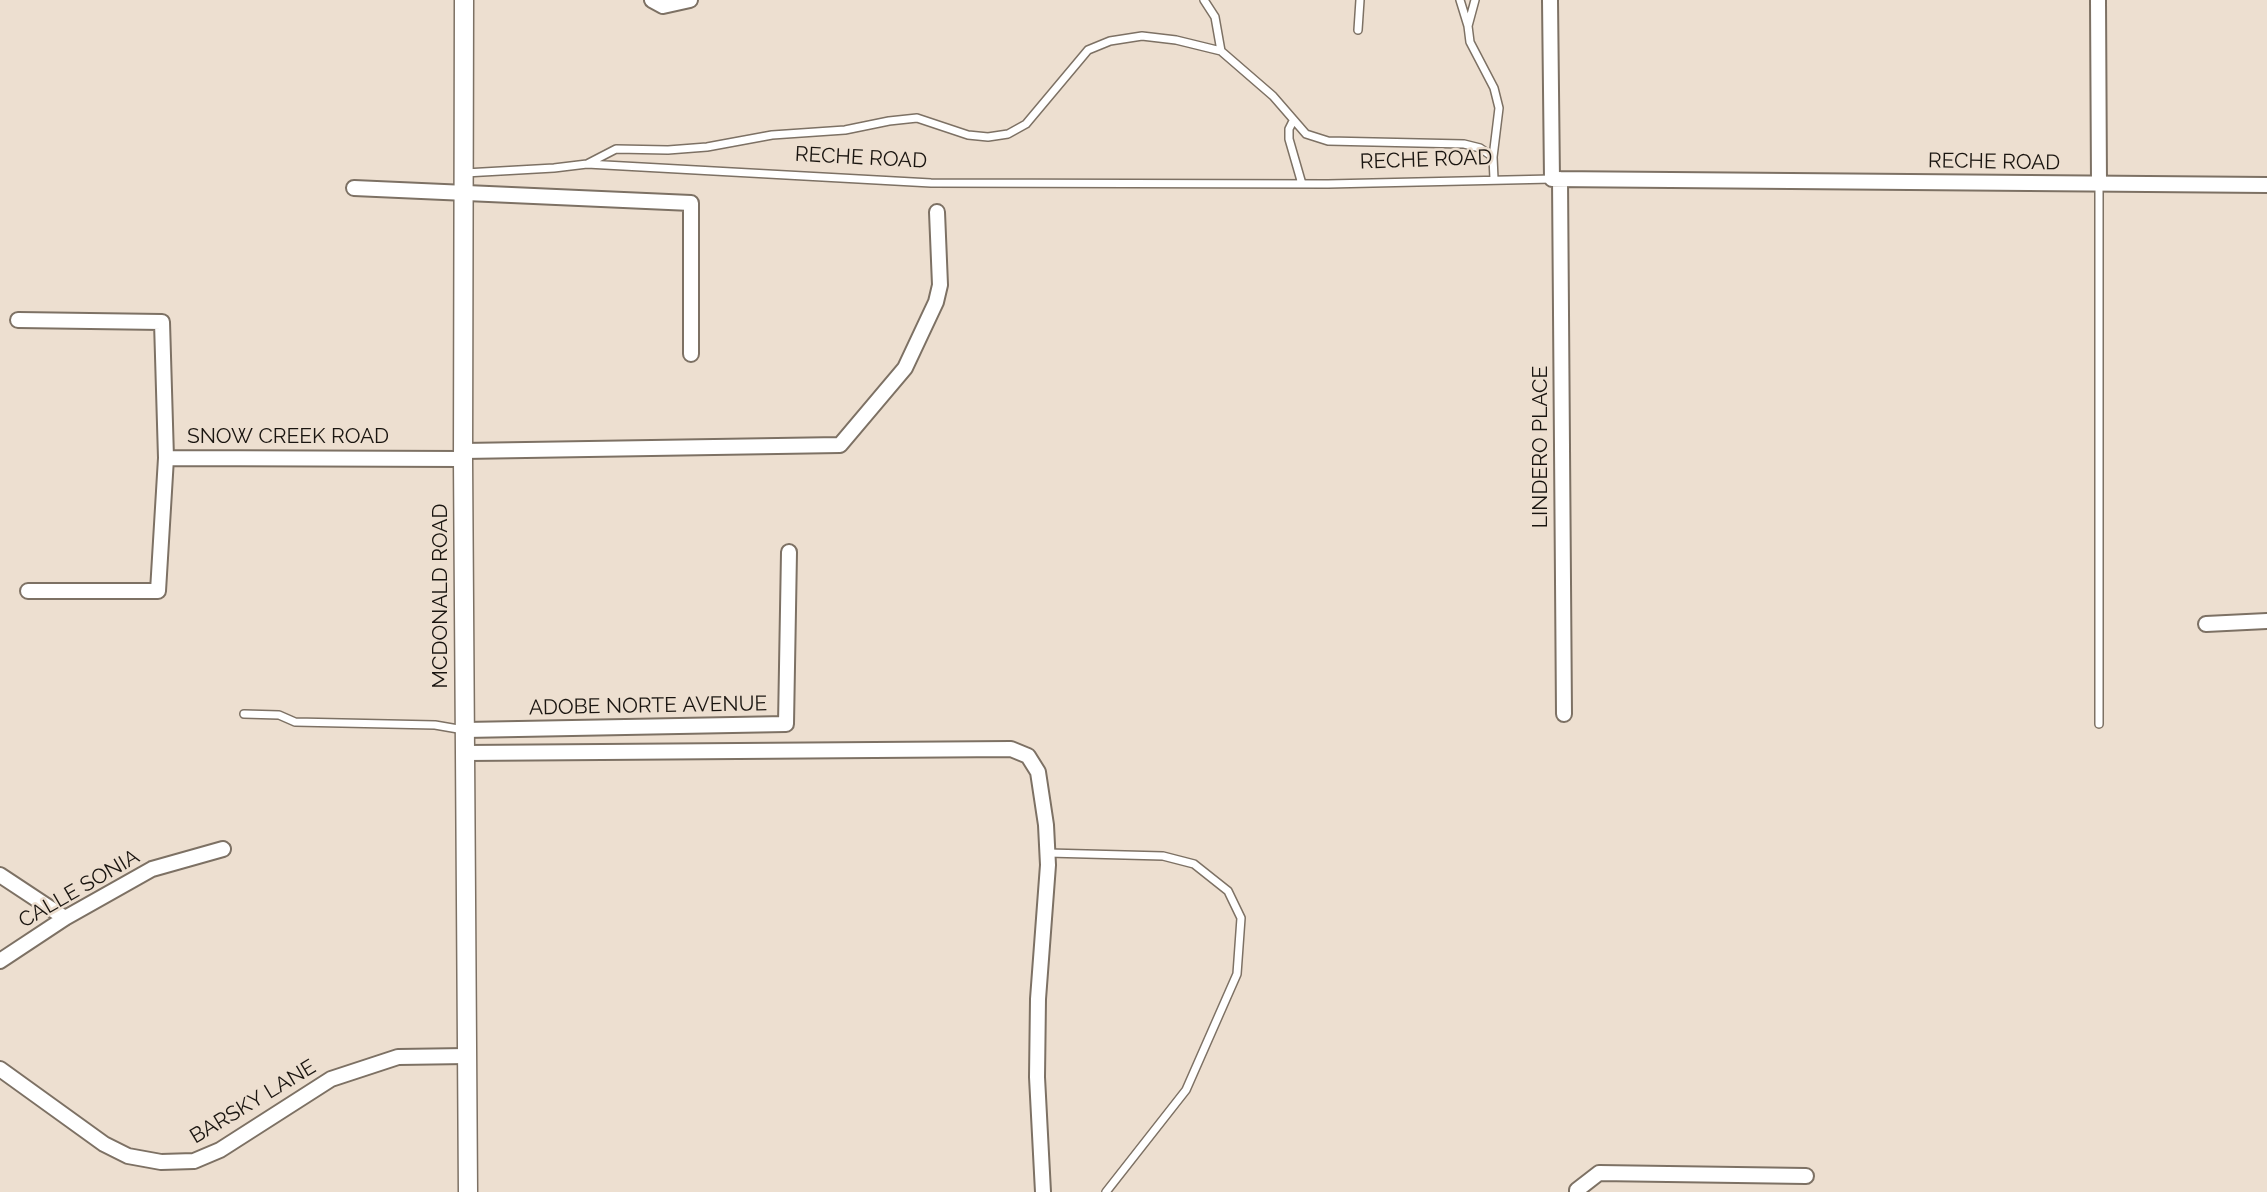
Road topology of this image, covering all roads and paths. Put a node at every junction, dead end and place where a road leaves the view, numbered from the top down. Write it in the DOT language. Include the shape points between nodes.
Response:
graph roads {
  1 [pos="464,0"];
  2 [pos="690,0"];
  3 [pos="1205,0"];
  4 [pos="1360,0"];
  5 [pos="1460,0"];
  6 [pos="1475,0"];
  7 [pos="1550,0"];
  8 [pos="2098,0"];
  9 [pos="658,3"];
  10 [pos="1468,26"];
  11 [pos="1359,30"];
  12 [pos="1221,51"];
  13 [pos="1293,121"];
  14 [pos="1493,157"];
  15 [pos="586,164"];
  16 [pos="1494,179"];
  17 [pos="1556,179"];
  18 [pos="465,182"];
  19 [pos="1302,184"];
  20 [pos="2099,184"];
  21 [pos="2267,185"];
  22 [pos="355,188"];
  23 [pos="937,212"];
  24 [pos="18,320"];
  25 [pos="691,354"];
  26 [pos="463,455"];
  27 [pos="166,458"];
  28 [pos="789,552"];
  29 [pos="28,592"];
  30 [pos="2267,621"];
  31 [pos="2206,624"];
  32 [pos="244,714"];
  33 [pos="1564,714"];
  34 [pos="2099,724"];
  35 [pos="465,730"];
  36 [pos="465,753"];
  37 [pos="223,849"];
  38 [pos="1048,853"];
  39 [pos="0,876"];
  40 [pos="65,918"];
  41 [pos="0,961"];
  42 [pos="467,1056"];
  43 [pos="0,1069"];
  44 [pos="1805,1176"];
  45 [pos="468,1192"];
  46 [pos="1043,1192"];
  47 [pos="1106,1192"];
  48 [pos="1577,1192"];
  1 -- 18 [label="street, MCDONALD ROAD"];
  2 -- 9 [label="street"];
  3 -- 12 [label="lane" via="1215,17"];
  4 -- 11 [label="lane"];
  5 -- 10 [label="lane"];
  6 -- 10 [label="lane"];
  7 -- 17 [label="street, LINDERO PLACE"];
  8 -- 20 [label="street"];
  10 -- 14 [label="lane" via="1470,42 1499,108"];
  12 -- 13 [label="lane" via="1286,108"];
  12 -- 15 [label="lane" via="1142,36 1110,41 1088,50 1026,124 1008,134 968,135 916,118 707,147 616,149"];
  13 -- 14 [label="lane" via="1306,134 1328,141 1464,144"];
  13 -- 19 [label="lane" via="1289,139"];
  14 -- 16 [label="lane"];
  15 -- 18 [label="lane"];
  15 -- 19 [label="lane, RECHE ROAD" via="931,183"];
  16 -- 17 [label="lane, RECHE ROAD"];
  16 -- 19 [label="lane, RECHE ROAD"];
  17 -- 20 [label="street, RECHE ROAD"];
  17 -- 33 [label="street, LINDERO PLACE"];
  18 -- 22 [label="street"];
  18 -- 25 [label="street" via="691,203"];
  18 -- 26 [label="street, MCDONALD ROAD"];
  20 -- 21 [label="street, RECHE ROAD"];
  20 -- 34 [label="lane"];
  23 -- 26 [label="street, SNOW CREEK ROAD" via="940,285 936,303 905,368 840,445"];
  24 -- 27 [label="street" via="162,323"];
  26 -- 27 [label="street, SNOW CREEK ROAD"];
  26 -- 35 [label="street, MCDONALD ROAD"];
  27 -- 29 [label="street, SNOW CREEK ROAD" via="158,591"];
  28 -- 35 [label="street, ADOBE NORTE AVENUE" via="786,724"];
  30 -- 31 [label="street"];
  32 -- 35 [label="lane" via="279,715 295,722 435,725"];
  35 -- 36 [label="street, MCDONALD ROAD"];
  36 -- 38 [label="street" via="1012,749 1028,756 1038,772"];
  36 -- 42 [label="street, MCDONALD ROAD"];
  37 -- 40 [label="street, CALLE SONIA" via="152,869"];
  38 -- 46 [label="street" via="1038,999"];
  38 -- 47 [label="lane" via="1163,856 1195,864 1228,891 1241,918 1237,974 1186,1090"];
  39 -- 40 [label="street"];
  40 -- 41 [label="street, CALLE SONIA"];
  42 -- 43 [label="street, BARSKY LANE" via="398,1057 331,1079 220,1150 194,1161 160,1162 128,1156 104,1144"];
  42 -- 45 [label="street, MCDONALD ROAD"];
  44 -- 48 [label="street" via="1599,1173"];
}
